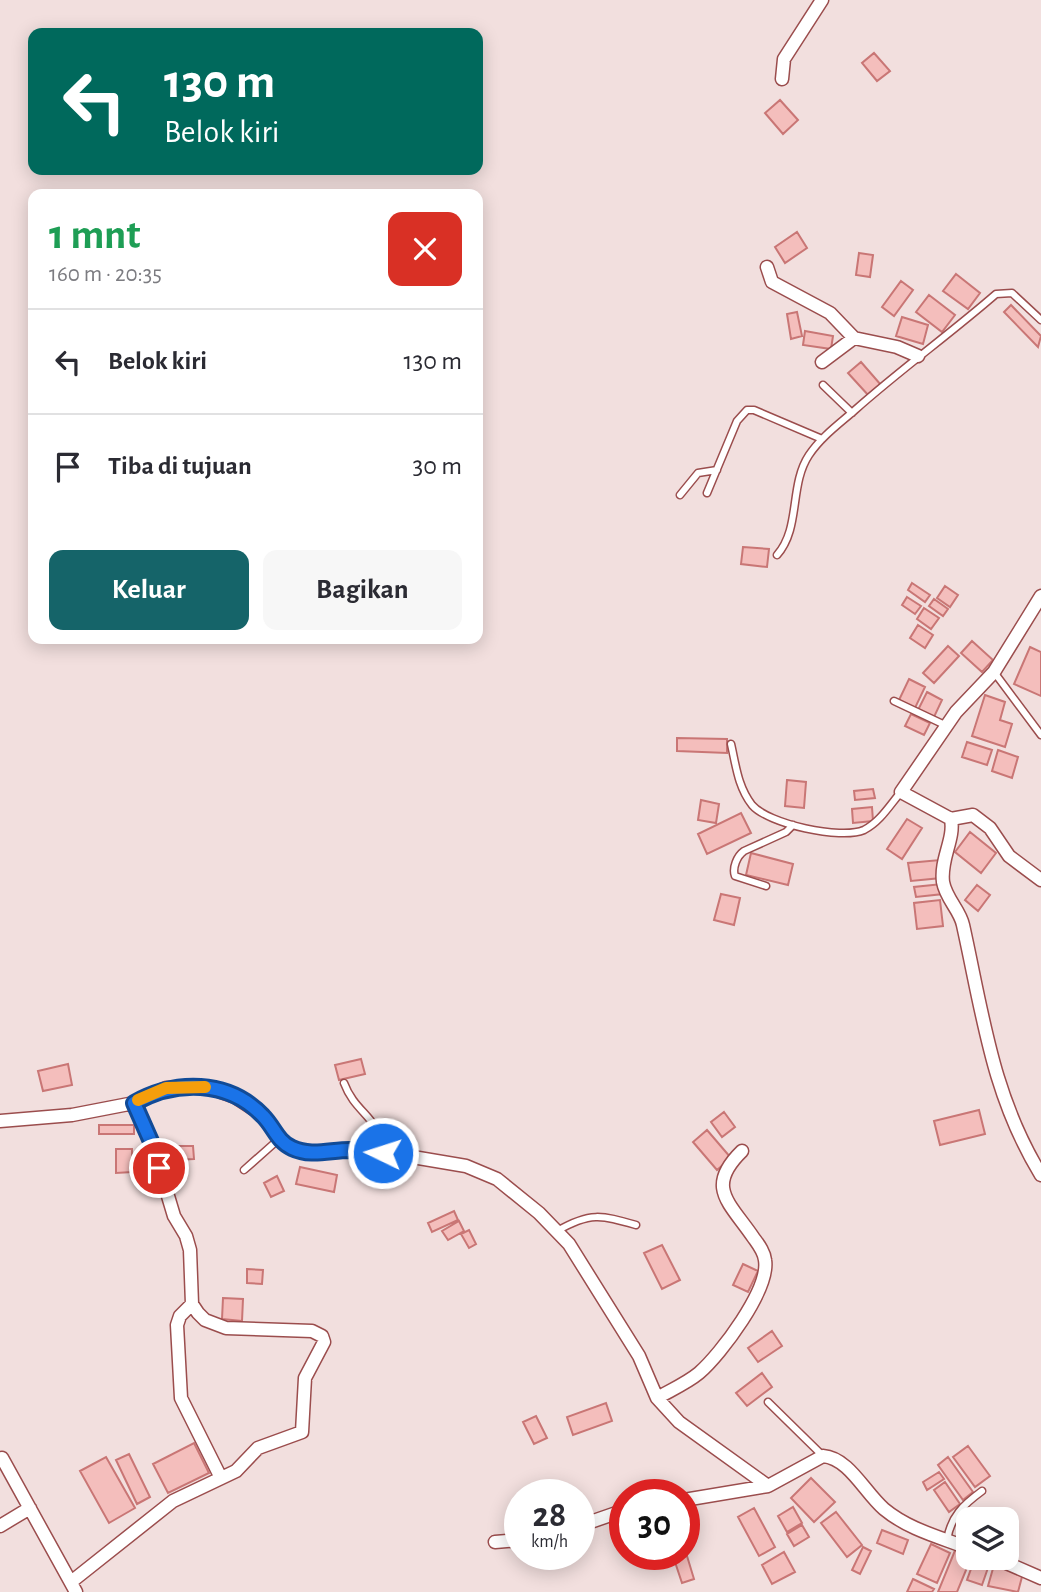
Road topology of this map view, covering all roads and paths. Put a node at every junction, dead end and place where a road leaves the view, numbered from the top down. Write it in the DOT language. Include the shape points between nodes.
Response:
graph roads {
  1 [pos="822,0"];
  2 [pos="782,79"];
  3 [pos="767,267"];
  4 [pos="1041,320"];
  5 [pos="854,338"];
  6 [pos="918,356"];
  7 [pos="822,362"];
  8 [pos="823,385"];
  9 [pos="852,413"];
  10 [pos="822,439"];
  11 [pos="717,470"];
  12 [pos="707,493"];
  13 [pos="680,495"];
  14 [pos="777,555"];
  15 [pos="1041,596"];
  16 [pos="994,672"];
  17 [pos="894,701"];
  18 [pos="947,726"];
  19 [pos="1041,735"];
  20 [pos="731,744"];
  21 [pos="901,792"];
  22 [pos="951,819"];
  23 [pos="793,825"];
  24 [pos="1041,880"];
  25 [pos="766,886"];
  26 [pos="344,1083"];
  27 [pos="134,1103"];
  28 [pos="0,1121"];
  29 [pos="279,1139"];
  30 [pos="742,1151"];
  31 [pos="383,1153"];
  32 [pos="244,1170"];
  33 [pos="1041,1175"];
  34 [pos="636,1225"];
  35 [pos="557,1231"];
  36 [pos="192,1304"];
  37 [pos="657,1398"];
  38 [pos="768,1402"];
  39 [pos="823,1456"];
  40 [pos="2,1458"];
  41 [pos="221,1478"];
  42 [pos="768,1486"];
  43 [pos="982,1491"];
  44 [pos="700,1497"];
  45 [pos="30,1508"];
  46 [pos="0,1526"];
  47 [pos="947,1540"];
  48 [pos="504,1541"];
  49 [pos="495,1542"];
  50 [pos="956,1543"];
  51 [pos="1019,1568"];
  52 [pos="1041,1578"];
  53 [pos="74,1587"];
  1 -- 2 [label="street" via="784,58"];
  3 -- 5 [label="street" via="772,282 830,313"];
  4 -- 6 [label="lane" via="1012,293 996,294"];
  5 -- 6 [label="street"];
  5 -- 7 [label="street"];
  6 -- 9 [label="lane"];
  8 -- 9 [label="lane"];
  9 -- 10 [label="lane"];
  10 -- 11 [label="lane" via="747,410 737,421"];
  10 -- 14 [label="lane" via="797,478 791,525"];
  11 -- 12 [label="lane"];
  11 -- 13 [label="lane" via="698,473"];
  15 -- 16 [label="street"];
  16 -- 18 [label="street"];
  16 -- 19 [label="lane"];
  17 -- 18 [label="lane"];
  18 -- 21 [label="street"];
  20 -- 23 [label="lane" via="741,789 754,807 766,817"];
  21 -- 22 [label="street"];
  21 -- 23 [label="lane" via="881,818 852,834"];
  22 -- 24 [label="street" via="973,815 1000,839 1009,856"];
  22 -- 33 [label="street" via="944,884 963,923 997,1082"];
  23 -- 25 [label="lane" via="739,856 735,876"];
  26 -- 31 [label="lane" via="358,1109 377,1126"];
  27 -- 28 [label="street" via="72,1115"];
  27 -- 29 [label="street" via="166,1088 207,1087 255,1110"];
  27 -- 36 [label="street" via="153,1146 174,1216 186,1236"];
  29 -- 31 [label="street" via="308,1153"];
  29 -- 32 [label="lane"];
  30 -- 37 [label="street" via="723,1175 722,1187 765,1256 764,1277 735,1330 704,1367"];
  31 -- 35 [label="street" via="466,1166 497,1179"];
  34 -- 35 [label="lane" via="596,1215"];
  35 -- 37 [label="street" via="639,1356"];
  36 -- 41 [label="street" via="177,1325 179,1391"];
  36 -- 41 [label="street" via="205,1320 226,1328 312,1331 324,1340 305,1378 302,1432 258,1448 236,1471"];
  37 -- 42 [label="street" via="679,1422"];
  38 -- 39 [label="lane"];
  39 -- 42 [label="street"];
  39 -- 47 [label="street" via="837,1460 891,1515"];
  40 -- 45 [label="street"];
  41 -- 53 [label="street" via="167,1505"];
  42 -- 44 [label="street"];
  43 -- 47 [label="lane" via="954,1518"];
  45 -- 46 [label="street"];
  45 -- 53 [label="street"];
  47 -- 50 [label="street"];
  48 -- 49 [label="street"];
  51 -- 52 [label="street"];
}
